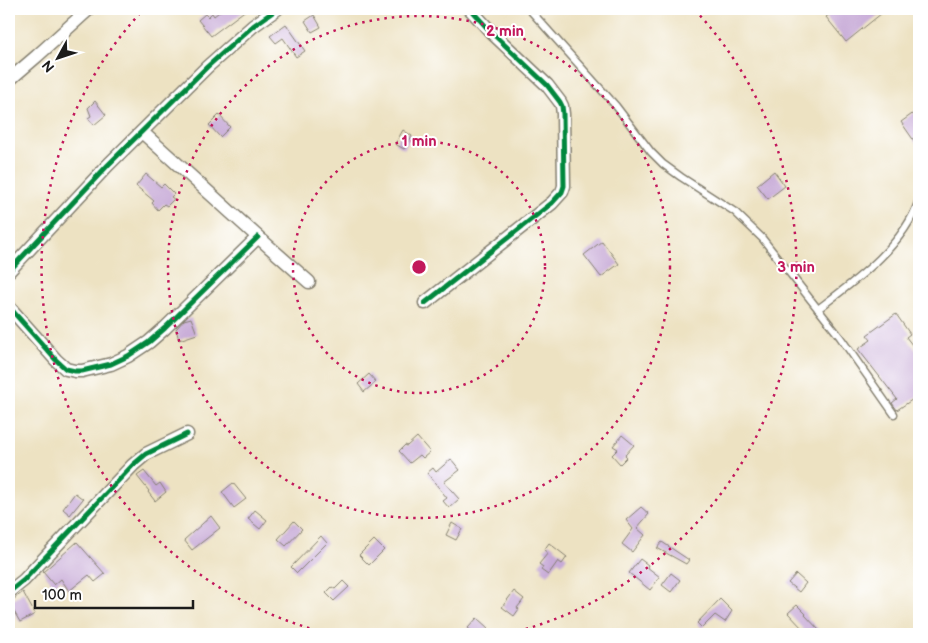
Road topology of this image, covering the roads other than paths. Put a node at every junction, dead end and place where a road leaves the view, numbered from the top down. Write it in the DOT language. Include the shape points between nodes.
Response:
graph roads {
  1 [pos="89,9"];
  2 [pos="278,9"];
  3 [pos="470,9"];
  4 [pos="529,9"];
  5 [pos="9,80"];
  6 [pos="142,132"];
  7 [pos="919,200"];
  8 [pos="258,237"];
  9 [pos="9,271"];
  10 [pos="309,282"];
  11 [pos="425,303"];
  12 [pos="9,307"];
  13 [pos="818,309"];
  14 [pos="894,414"];
  15 [pos="187,434"];
  16 [pos="9,592"];
  1 -- 5 [label="street"];
  2 -- 6 [label="street" via="253,26 207,67"];
  3 -- 11 [label="street" via="560,102 564,186 558,198"];
  4 -- 13 [label="lane" via="616,106 651,152 663,164 745,220"];
  6 -- 8 [label="street"];
  6 -- 9 [label="street"];
  7 -- 13 [label="lane" via="907,226 885,252 867,271"];
  8 -- 10 [label="street"];
  8 -- 12 [label="street" via="149,342 111,364 82,372 66,369"];
  13 -- 14 [label="lane"];
  15 -- 16 [label="street" via="146,454 133,465"];
}
